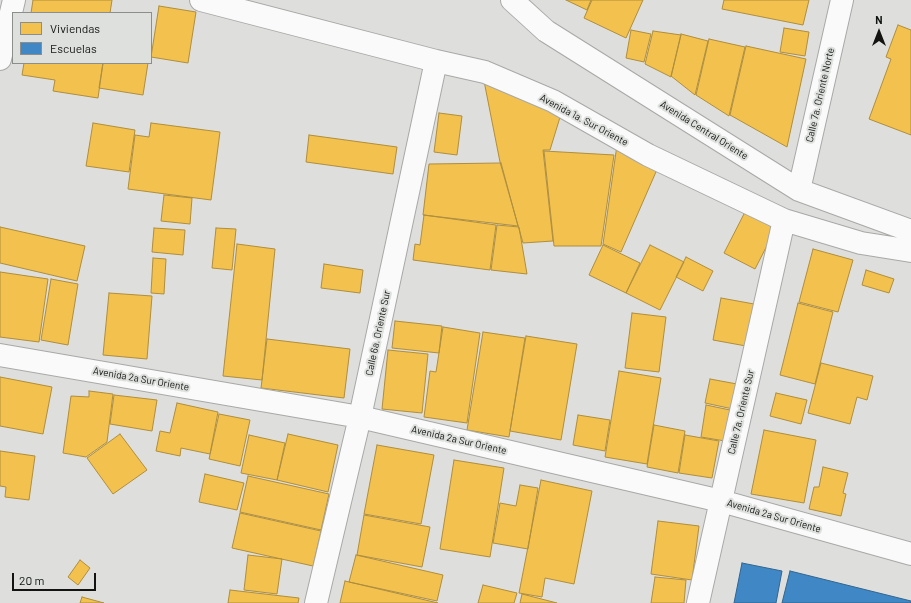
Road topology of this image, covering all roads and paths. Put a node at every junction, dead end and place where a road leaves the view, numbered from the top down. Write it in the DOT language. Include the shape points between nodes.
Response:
graph roads {
  1 [pos="14,0"];
  2 [pos="201,0"];
  3 [pos="512,0"];
  4 [pos="842,0"];
  5 [pos="0,59"];
  6 [pos="436,61"];
  7 [pos="799,190"];
  8 [pos="784,220"];
  9 [pos="911,231"];
  10 [pos="911,250"];
  11 [pos="0,355"];
  12 [pos="360,417"];
  13 [pos="721,502"];
  14 [pos="911,554"];
  15 [pos="316,603"];
  16 [pos="698,603"];
  1 -- 5 [label="street"];
  2 -- 6 [label="street, Avenida 1a. Sur Oriente"];
  3 -- 7 [label="street, Avenida Central Oriente" via="546,31"];
  4 -- 7 [label="street, Calle 7a. Oriente Norte"];
  6 -- 8 [label="street, Avenida 1a. Sur Oriente" via="485,72 553,101 648,155"];
  6 -- 12 [label="street, Calle 6a. Oriente Sur"];
  7 -- 9 [label="street, Avenida Central Oriente"];
  8 -- 10 [label="street, Avenida 1a. Sur Oriente" via="861,243"];
  8 -- 13 [label="street, Calle 7a. Oriente Sur"];
  11 -- 12 [label="street, Avenida 2a Sur Oriente"];
  12 -- 13 [label="street, Avenida 2a Sur Oriente"];
  12 -- 15 [label="street, Calle 6a. Oriente Sur"];
  13 -- 14 [label="street, Avenida 2a Sur Oriente"];
  13 -- 16 [label="street, Calle 7a. Oriente Sur"];
}
